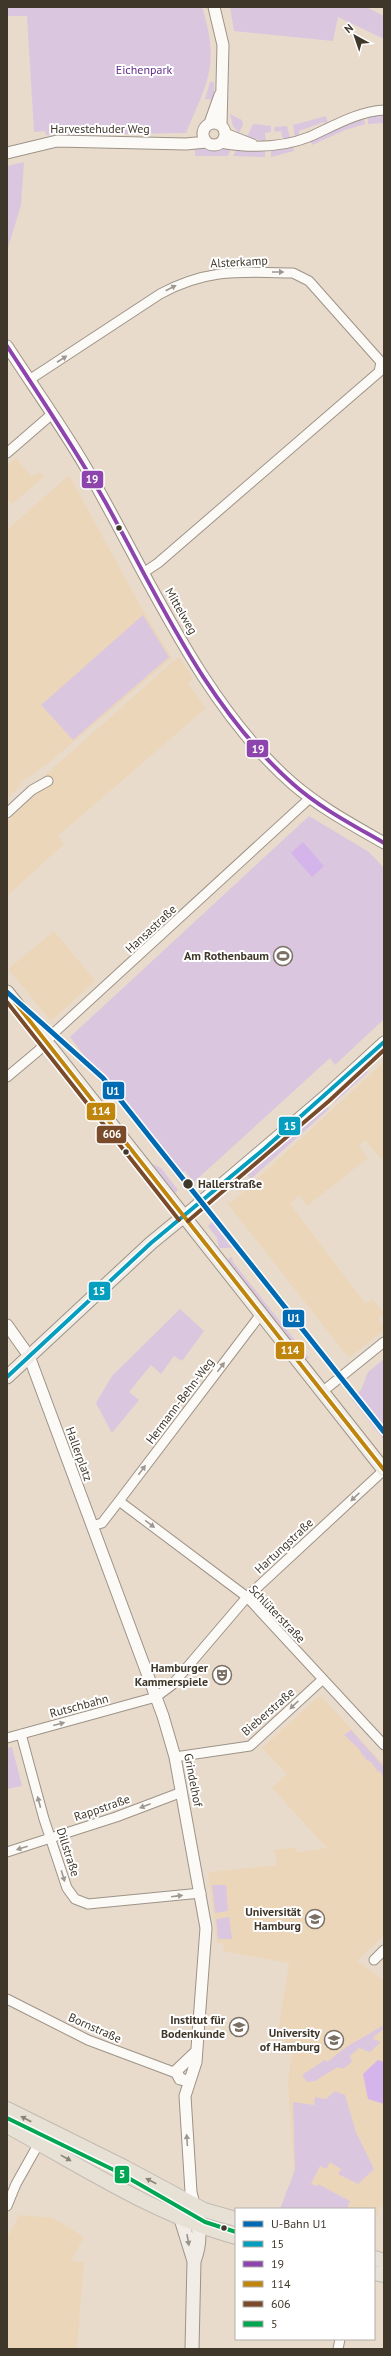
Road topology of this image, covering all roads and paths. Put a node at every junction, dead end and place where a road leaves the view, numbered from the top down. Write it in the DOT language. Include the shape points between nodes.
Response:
graph roads {
  1 [pos="214,7"];
  2 [pos="384,110"];
  3 [pos="214,133"];
  4 [pos="7,153"];
  5 [pos="7,346"];
  6 [pos="382,375"];
  7 [pos="29,380"];
  8 [pos="52,414"];
  9 [pos="7,453"];
  10 [pos="144,573"];
  11 [pos="48,781"];
  12 [pos="310,798"];
  13 [pos="7,814"];
  14 [pos="384,843"];
  15 [pos="7,992"];
  16 [pos="46,1042"];
  17 [pos="384,1042"];
  18 [pos="7,1077"];
  19 [pos="184,1216"];
  20 [pos="261,1314"];
  21 [pos="7,1325"];
  22 [pos="384,1342"];
  23 [pos="29,1356"];
  24 [pos="7,1377"];
  25 [pos="322,1392"];
  26 [pos="384,1470"];
  27 [pos="119,1501"];
  28 [pos="92,1526"];
  29 [pos="247,1597"];
  30 [pos="323,1679"];
  31 [pos="156,1697"];
  32 [pos="21,1734"];
  33 [pos="7,1738"];
  34 [pos="384,1745"];
  35 [pos="175,1757"];
  36 [pos="182,1792"];
  37 [pos="51,1839"];
  38 [pos="7,1852"];
  39 [pos="201,1893"];
  40 [pos="384,1950"];
  41 [pos="374,1960"];
  42 [pos="7,1999"];
  43 [pos="196,2057"];
  44 [pos="176,2073"];
  45 [pos="189,2081"];
  46 [pos="7,2109"];
  47 [pos="7,2126"];
  48 [pos="39,2143"];
  49 [pos="194,2205"];
  50 [pos="7,2206"];
  51 [pos="181,2219"];
  52 [pos="235,2219"];
  53 [pos="200,2227"];
  54 [pos="235,2237"];
  55 [pos="194,2261"];
  56 [pos="192,2349"];
  1 -- 3 [label="street" via="223,45"];
  2 -- 3 [label="street, Harvestehuder Weg" via="353,117 300,139 258,146 242,146"];
  3 -- 4 [label="street, Harvestehuder Weg" via="170,142 57,141"];
  5 -- 7 [label="street, Mittelweg"];
  7 -- 6 [label="street, Alsterkamp, one-way" via="178,284 212,274 249,272 294,272 305,277 381,362"];
  6 -- 10 [label="street"];
  7 -- 8 [label="street, Mittelweg"];
  8 -- 9 [label="street"];
  8 -- 10 [label="street, Mittelweg" via="86,467"];
  10 -- 12 [label="street, Mittelweg" via="202,673 224,704 270,761"];
  11 -- 13 [label="street" via="32,790"];
  12 -- 14 [label="street, Mittelweg"];
  12 -- 16 [label="street, Hansastraße"];
  15 -- 16 [label="main road"];
  16 -- 18 [label="street, Hansastraße"];
  16 -- 19 [label="main road"];
  17 -- 19 [label="street" via="325,1096"];
  19 -- 20 [label="main road"];
  19 -- 23 [label="main road" via="151,1243"];
  20 -- 25 [label="main road"];
  27 -- 20 [label="street, Hermann-Behn-Weg, one-way"];
  21 -- 23 [label="street, Hallerplatz"];
  22 -- 25 [label="street"];
  23 -- 24 [label="main road"];
  23 -- 28 [label="street, Hallerplatz"];
  25 -- 26 [label="main road"];
  26 -- 29 [label="street, Hartungstraße, one-way"];
  27 -- 28 [label="street" via="102,1523"];
  27 -- 29 [label="street, Schlüterstraße, one-way"];
  28 -- 31 [label="street, Grindelhof"];
  29 -- 30 [label="street, Schlüterstraße"];
  29 -- 31 [label="street, Hartungstraße" via="172,1685"];
  30 -- 34 [label="street, Schlüterstraße"];
  30 -- 35 [label="street, Bieberstraße, one-way" via="250,1746"];
  32 -- 31 [label="street, Rutschbahn, one-way"];
  31 -- 35 [label="street, Grindelhof"];
  32 -- 33 [label="street, Rutschbahn"];
  37 -- 32 [label="street, Dillstraße, one-way"];
  35 -- 36 [label="street, Grindelhof"];
  36 -- 37 [label="street, Rappstraße, one-way"];
  36 -- 39 [label="street, Grindelhof"];
  37 -- 38 [label="street, Rappstraße, one-way"];
  37 -- 39 [label="street, Dillstraße, one-way" via="67,1888 80,1902 88,1904"];
  39 -- 43 [label="street, Grindelhof" via="206,1946"];
  40 -- 41 [label="street"];
  42 -- 44 [label="street, Bornstraße" via="88,2040"];
  43 -- 44 [label="street" via="177,2069"];
  43 -- 45 [label="street, Grindelhof"];
  44 -- 45 [label="street" via="180,2079"];
  49 -- 45 [label="street, Grindelhof, one-way" via="184,2102"];
  49 -- 46 [label="main road, one-way"];
  47 -- 48 [label="main road"];
  48 -- 50 [label="street"];
  48 -- 51 [label="main road, one-way" via="118,2188"];
  49 -- 52 [label="main road"];
  49 -- 53 [label="main road"];
  51 -- 53 [label="main road"];
  51 -- 55 [label="main road, one-way"];
  53 -- 54 [label="main road"];
  53 -- 55 [label="main road" via="199,2247"];
  55 -- 56 [label="main road"];
}
